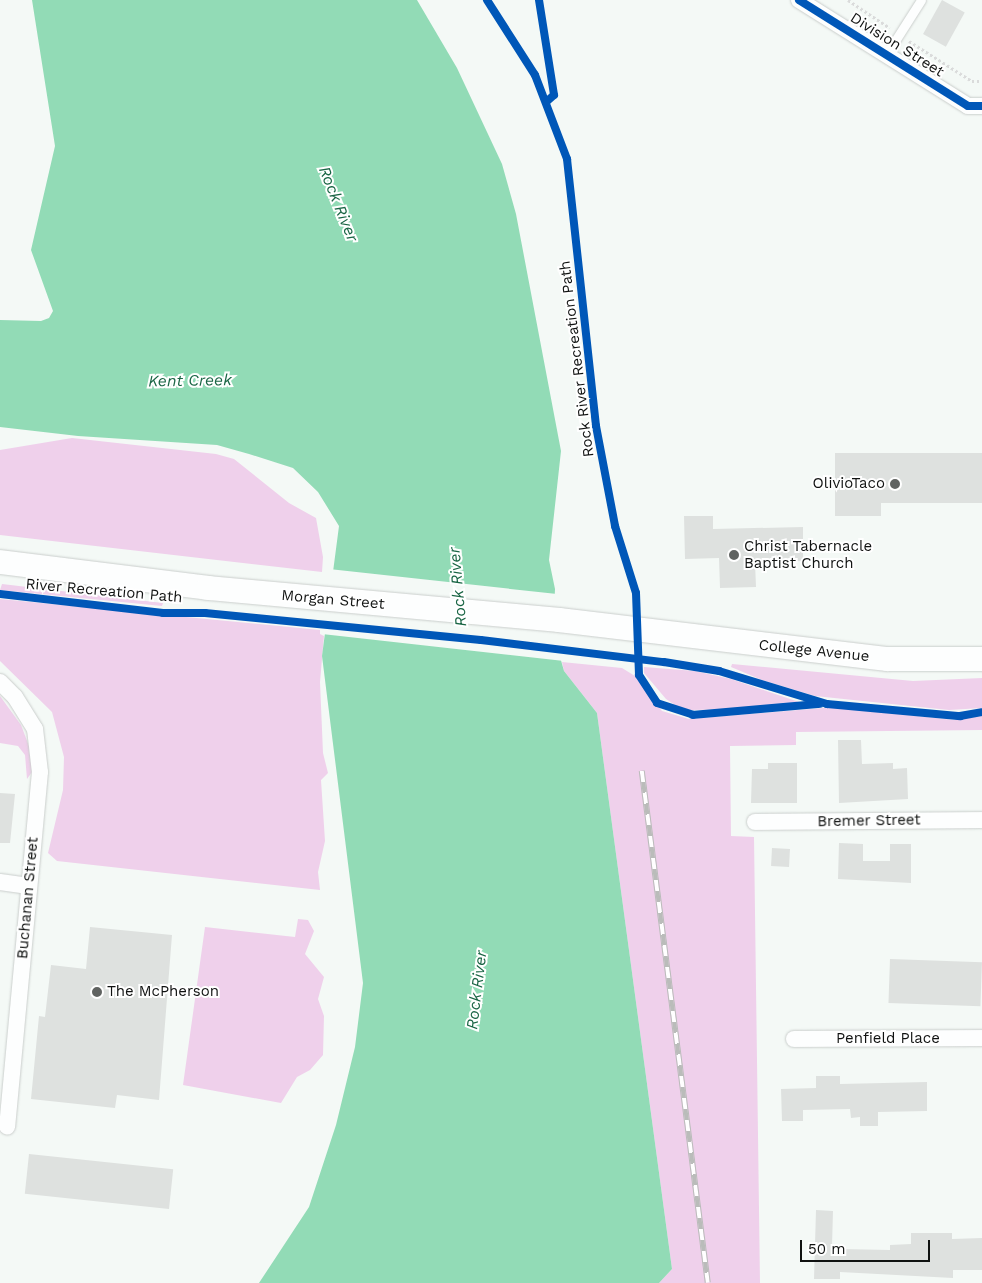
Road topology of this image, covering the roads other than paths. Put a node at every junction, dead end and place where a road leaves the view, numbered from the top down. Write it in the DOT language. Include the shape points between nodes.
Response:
graph roads {
  1 [pos="799,0"];
  2 [pos="921,0"];
  3 [pos="886,55"];
  4 [pos="982,106"];
  5 [pos="0,562"];
  6 [pos="666,635"];
  7 [pos="975,657"];
  8 [pos="0,682"];
  9 [pos="982,820"];
  10 [pos="755,822"];
  11 [pos="0,882"];
  12 [pos="29,886"];
  13 [pos="982,1038"];
  14 [pos="794,1040"];
  15 [pos="6,1126"];
  1 -- 3 [label="street, Division Street"];
  2 -- 3 [label="lane"];
  3 -- 4 [label="street, Division Street" via="968,106"];
  5 -- 6 [label="main road, Morgan Street" via="208,588 559,620"];
  6 -- 7 [label="main road, College Avenue" via="888,659"];
  8 -- 12 [label="street, Buchanan Street" via="29,717 39,747 40,772"];
  9 -- 10 [label="street, Bremer Street"];
  11 -- 12 [label="street"];
  12 -- 15 [label="street, Buchanan Street"];
  13 -- 14 [label="street, Penfield Place"];
}
